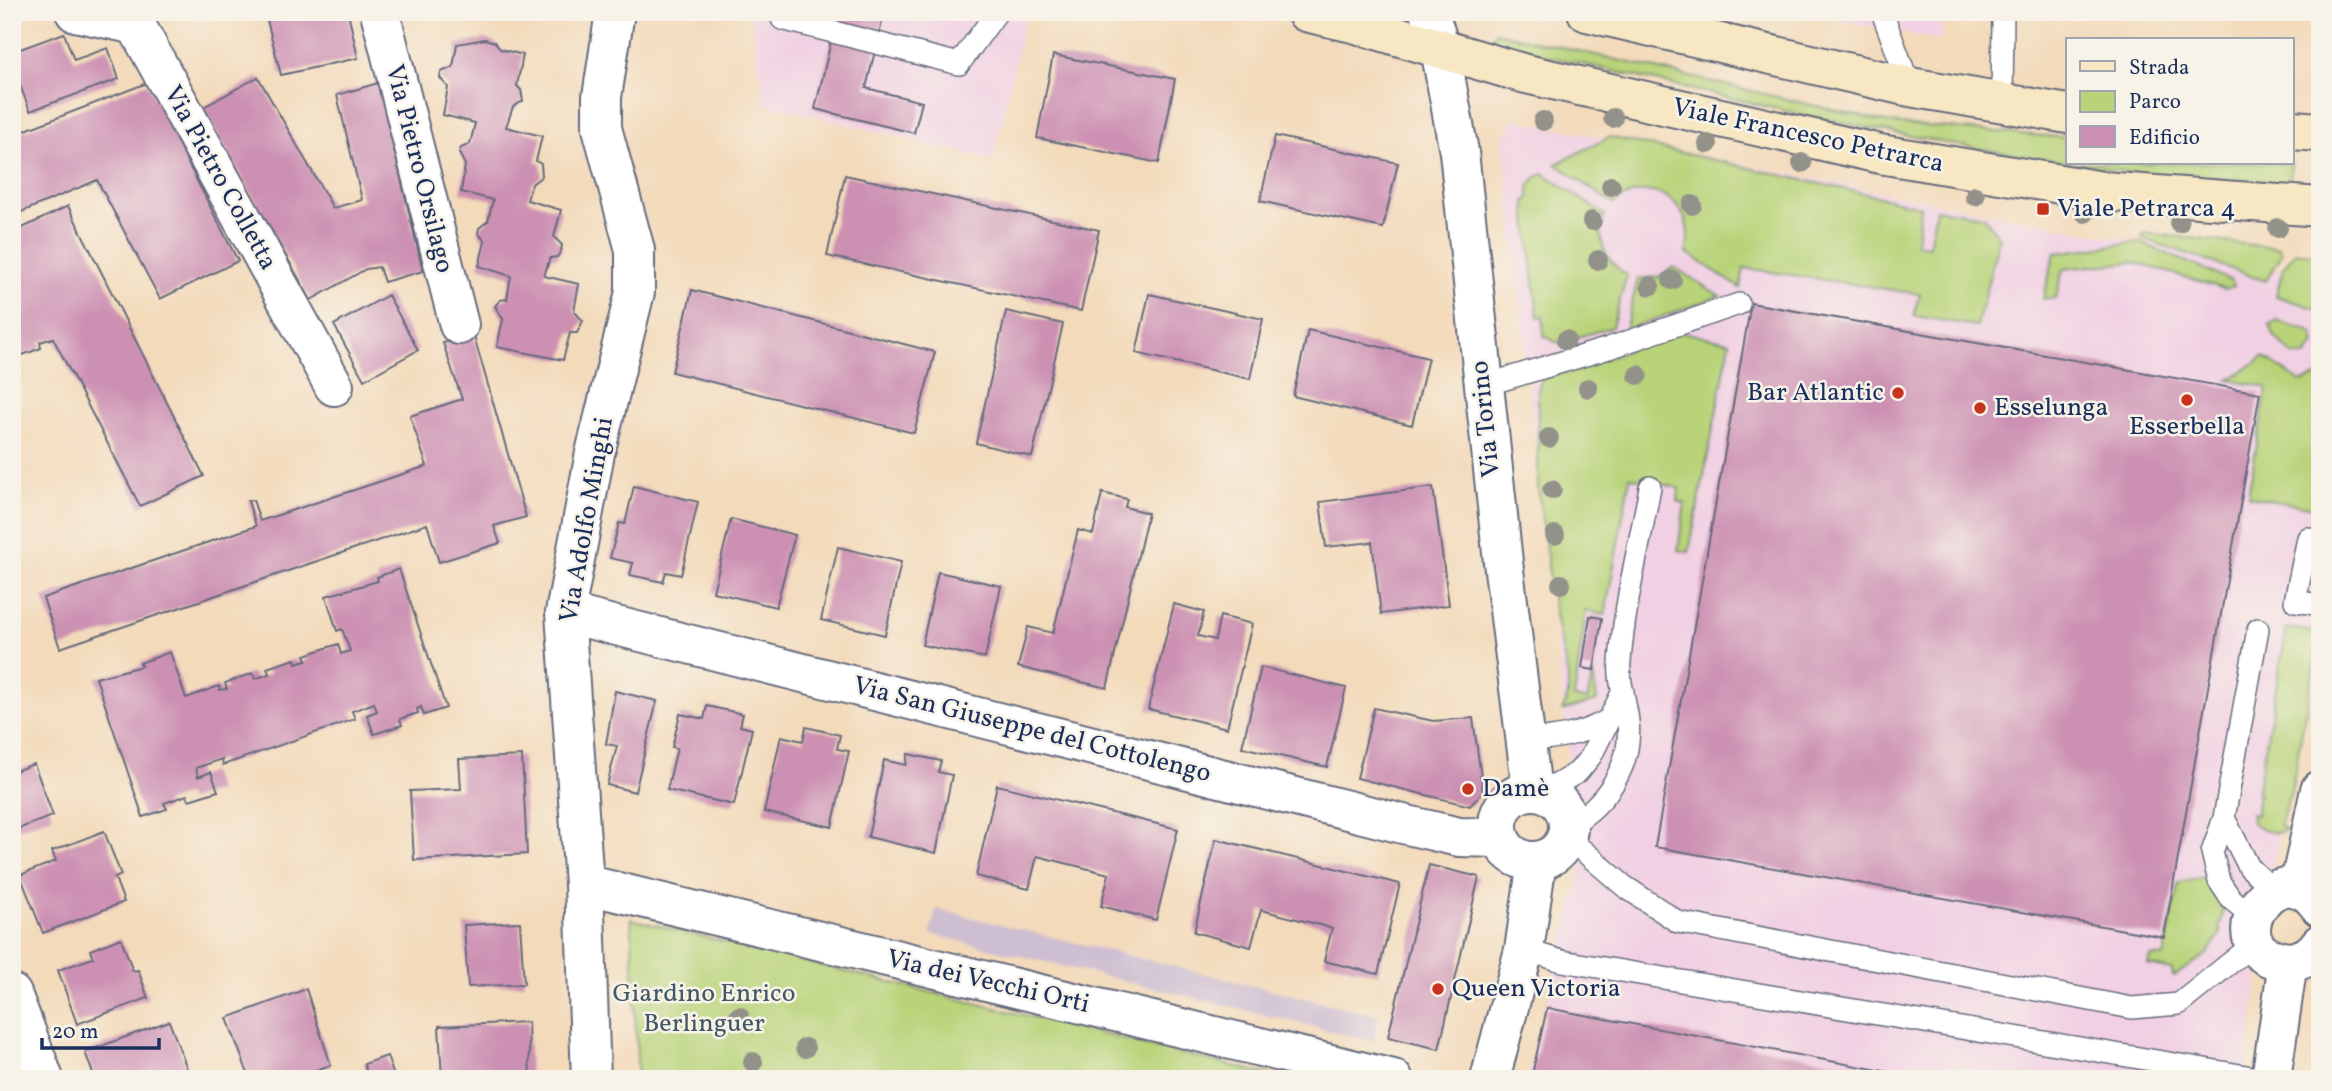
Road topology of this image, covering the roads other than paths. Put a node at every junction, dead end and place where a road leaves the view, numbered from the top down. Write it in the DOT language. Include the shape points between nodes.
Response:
graph roads {
  1 [pos="75,12"];
  2 [pos="380,12"];
  3 [pos="615,12"];
  4 [pos="782,12"];
  5 [pos="997,12"];
  6 [pos="1306,12"];
  7 [pos="1882,12"];
  8 [pos="2003,12"];
  9 [pos="1593,13"];
  10 [pos="1434,30"];
  11 [pos="1910,88"];
  12 [pos="2002,105"];
  13 [pos="2066,114"];
  14 [pos="2294,130"];
  15 [pos="2320,131"];
  16 [pos="2320,207"];
  17 [pos="1739,304"];
  18 [pos="459,325"];
  19 [pos="334,386"];
  20 [pos="1482,386"];
  21 [pos="1650,486"];
  22 [pos="2320,540"];
  23 [pos="2320,605"];
  24 [pos="565,613"];
  25 [pos="2258,629"];
  26 [pos="1623,691"];
  27 [pos="1606,721"];
  28 [pos="1526,740"];
  29 [pos="2320,790"];
  30 [pos="1538,792"];
  31 [pos="2224,818"];
  32 [pos="1567,831"];
  33 [pos="1500,838"];
  34 [pos="1537,861"];
  35 [pos="584,884"];
  36 [pos="2280,909"];
  37 [pos="1524,950"];
  38 [pos="2304,953"];
  39 [pos="12,994"];
  40 [pos="44,1079"];
  41 [pos="591,1079"];
  42 [pos="1393,1079"];
  43 [pos="1490,1079"];
  44 [pos="2264,1079"];
  45 [pos="2271,1079"];
  1 -- 19 [label="street, Via Pietro Colletta" via="136,25"];
  2 -- 18 [label="street, Via Pietro Orsilago"];
  3 -- 24 [label="street, Via Adolfo Minghi" via="602,128 635,250 635,292 593,465"];
  4 -- 5 [label="lane" via="782,19 959,64"];
  6 -- 10 [label="main road, Viale Francesco Petrarca"];
  7 -- 11 [label="lane"];
  8 -- 12 [label="lane"];
  9 -- 11 [label="main road"];
  10 -- 16 [label="main road, Viale Francesco Petrarca" via="1522,73 1880,154 2102,191"];
  10 -- 20 [label="street, Via Torino" via="1461,174"];
  11 -- 12 [label="main road"];
  12 -- 13 [label="main road"];
  14 -- 15 [label="main road"];
  17 -- 20 [label="lane"];
  20 -- 28 [label="street, Via Torino"];
  21 -- 26 [label="lane" via="1619,664"];
  22 -- 23 [label="lane" via="2308,538 2295,601"];
  24 -- 33 [label="street, Via San Giuseppe del Cottolengo" via="1403,824 1459,837"];
  24 -- 35 [label="street, Via Adolfo Minghi"];
  25 -- 31 [label="lane"];
  26 -- 27 [label="lane"];
  26 -- 32 [label="lane" via="1630,743 1621,771 1596,806"];
  27 -- 28 [label="lane" via="1586,732"];
  27 -- 30 [label="lane" via="1591,756 1578,772"];
  28 -- 30 [label="street, Via Torino"];
  29 -- 36 [label="street"];
  30 -- 32 [label="street" via="1561,805"];
  30 -- 33 [label="street" via="1512,798 1504,806 1497,827"];
  31 -- 36 [label="lane" via="2249,867"];
  31 -- 36 [label="lane" via="2212,852 2219,881 2231,899"];
  32 -- 34 [label="street" via="1555,853"];
  32 -- 36 [label="lane" via="1624,886 1678,922 2132,1008 2179,1004"];
  33 -- 34 [label="street" via="1515,856"];
  34 -- 37 [label="street"];
  35 -- 41 [label="street, Via Adolfo Minghi"];
  35 -- 42 [label="street, Via dei Vecchi Orti"];
  36 -- 38 [label="street" via="2268,956"];
  37 -- 43 [label="street"];
  37 -- 44 [label="lane" via="1562,961"];
  38 -- 45 [label="street"];
  39 -- 40 [label="street"];
}
